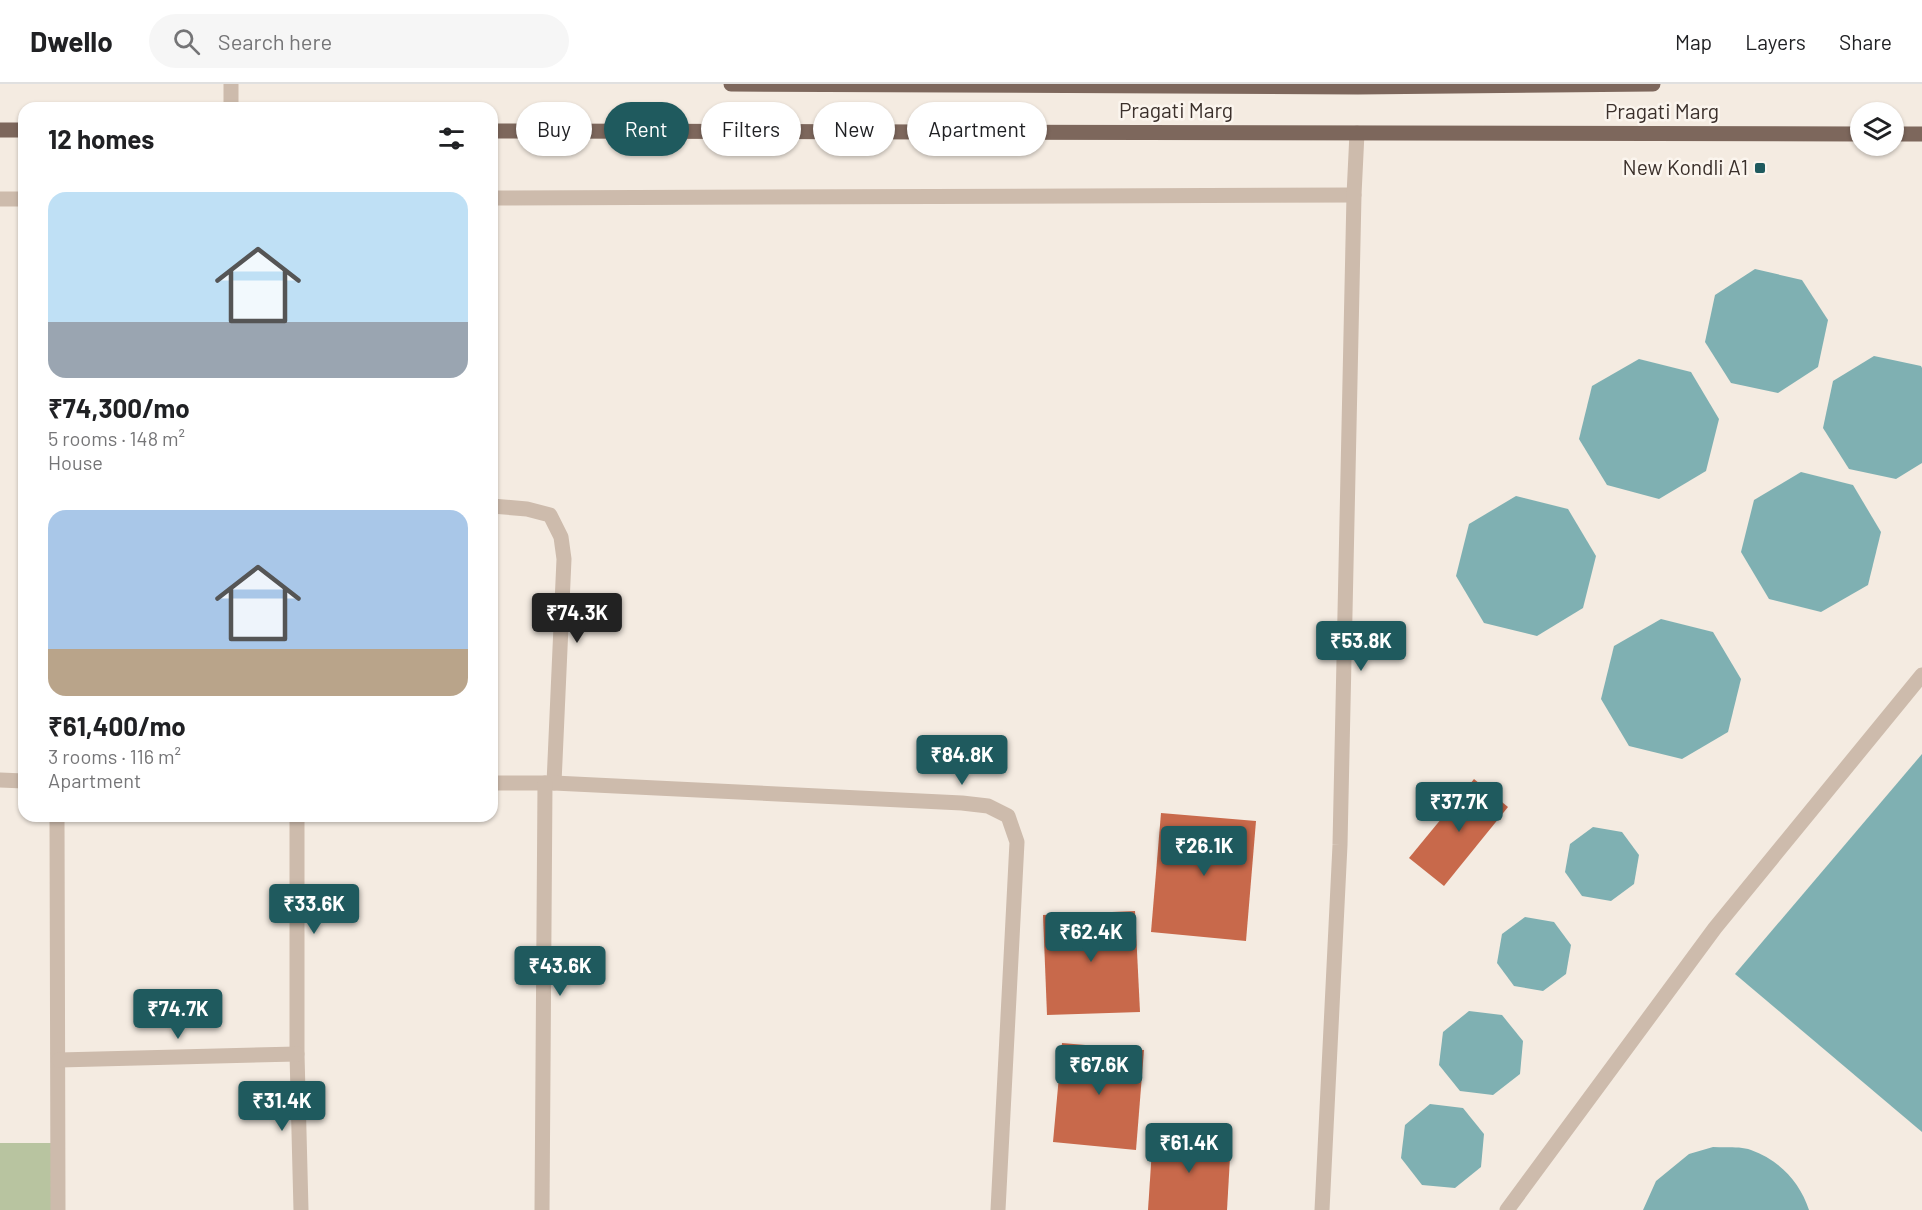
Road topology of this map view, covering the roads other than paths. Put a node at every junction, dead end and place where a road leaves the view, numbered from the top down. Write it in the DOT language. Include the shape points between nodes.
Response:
graph roads {
  1 [pos="231,84"];
  2 [pos="731,84"];
  3 [pos="1653,84"];
  4 [pos="1358,85"];
  5 [pos="231,102"];
  6 [pos="0,130"];
  7 [pos="18,130"];
  8 [pos="498,132"];
  9 [pos="1358,133"];
  10 [pos="1850,134"];
  11 [pos="1904,134"];
  12 [pos="1922,134"];
  13 [pos="1354,195"];
  14 [pos="498,198"];
  15 [pos="0,199"];
  16 [pos="18,199"];
  17 [pos="498,506"];
  18 [pos="1922,675"];
  19 [pos="0,780"];
  20 [pos="18,781"];
  21 [pos="498,783"];
  22 [pos="550,783"];
  23 [pos="57,822"];
  24 [pos="297,822"];
  25 [pos="297,1054"];
  26 [pos="59,1060"];
  27 [pos="58,1210"];
  28 [pos="301,1210"];
  29 [pos="542,1210"];
  30 [pos="998,1210"];
  31 [pos="1323,1210"];
  32 [pos="1507,1210"];
  1 -- 5 [label="street"];
  2 -- 4 [label="main road, Pragati Marg"];
  3 -- 4 [label="main road, Pragati Marg"];
  6 -- 7 [label="main road"];
  8 -- 9 [label="main road, Pragati Marg"];
  9 -- 10 [label="main road, Pragati Marg"];
  9 -- 13 [label="street"];
  11 -- 12 [label="main road"];
  13 -- 14 [label="street"];
  13 -- 31 [label="street" via="1340,844"];
  15 -- 16 [label="street"];
  17 -- 22 [label="street" via="527,508 550,515 561,537 564,559"];
  18 -- 32 [label="street" via="1716,928"];
  19 -- 20 [label="street"];
  21 -- 22 [label="street"];
  22 -- 29 [label="street"];
  22 -- 30 [label="street" via="962,803 988,806 1008,816 1017,842"];
  23 -- 26 [label="street"];
  24 -- 25 [label="street"];
  25 -- 26 [label="street"];
  25 -- 28 [label="street"];
  26 -- 27 [label="street"];
}
